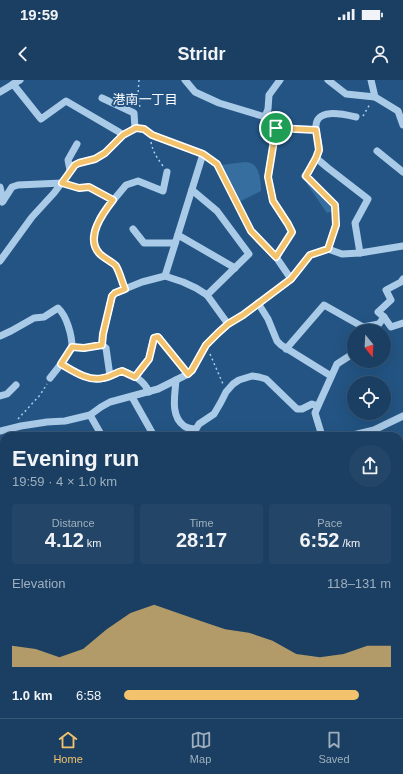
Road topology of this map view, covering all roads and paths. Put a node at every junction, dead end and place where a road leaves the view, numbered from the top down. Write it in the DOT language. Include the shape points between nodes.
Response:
graph roads {
  1 [pos="20,80"];
  2 [pos="139,80"];
  3 [pos="185,80"];
  4 [pos="280,80"];
  5 [pos="328,80"];
  6 [pos="371,80"];
  7 [pos="13,84"];
  8 [pos="0,92"];
  9 [pos="374,97"];
  10 [pos="102,98"];
  11 [pos="140,109"];
  12 [pos="265,117"];
  13 [pos="356,117"];
  14 [pos="403,125"];
  15 [pos="136,128"];
  16 [pos="276,128"];
  17 [pos="316,130"];
  18 [pos="123,135"];
  19 [pos="152,135"];
  20 [pos="77,144"];
  21 [pos="376,151"];
  22 [pos="203,154"];
  23 [pos="316,158"];
  24 [pos="70,170"];
  25 [pos="167,172"];
  26 [pos="403,172"];
  27 [pos="62,183"];
  28 [pos="0,187"];
  29 [pos="192,190"];
  30 [pos="113,200"];
  31 [pos="1,202"];
  32 [pos="134,229"];
  33 [pos="95,230"];
  34 [pos="178,235"];
  35 [pos="175,243"];
  36 [pos="403,246"];
  37 [pos="328,249"];
  38 [pos="360,253"];
  39 [pos="276,257"];
  40 [pos="0,261"];
  41 [pos="235,268"];
  42 [pos="165,276"];
  43 [pos="291,279"];
  44 [pos="403,279"];
  45 [pos="125,289"];
  46 [pos="208,295"];
  47 [pos="258,303"];
  48 [pos="384,317"];
  49 [pos="403,323"];
  50 [pos="228,324"];
  51 [pos="353,324"];
  52 [pos="379,324"];
  53 [pos="0,336"];
  54 [pos="102,345"];
  55 [pos="206,345"];
  56 [pos="72,347"];
  57 [pos="286,349"];
  58 [pos="347,358"];
  59 [pos="61,364"];
  60 [pos="188,374"];
  61 [pos="110,376"];
  62 [pos="331,376"];
  63 [pos="135,377"];
  64 [pos="50,378"];
  65 [pos="176,380"];
  66 [pos="16,385"];
  67 [pos="149,392"];
  68 [pos="226,392"];
  69 [pos="0,396"];
  70 [pos="132,397"];
  71 [pos="318,406"];
  72 [pos="90,415"];
  73 [pos="403,416"];
  74 [pos="12,427"];
  75 [pos="0,431"];
  76 [pos="100,432"];
  77 [pos="152,432"];
  78 [pos="195,432"];
  79 [pos="197,432"];
  80 [pos="321,432"];
  81 [pos="366,432"];
  1 -- 7 [label="street"];
  2 -- 11 [label="path"];
  3 -- 12 [label="street" via="195,92 207,98"];
  4 -- 12 [label="street" via="269,95"];
  5 -- 9 [label="street" via="346,94"];
  6 -- 9 [label="street"];
  7 -- 8 [label="street"];
  7 -- 18 [label="street" via="41,119 66,101"];
  9 -- 13 [label="path" via="364,116"];
  9 -- 14 [label="street" via="398,111"];
  10 -- 15 [label="street" via="134,113"];
  12 -- 16 [label="street" via="272,119"];
  13 -- 17 [label="street" via="336,113 323,115 317,120"];
  15 -- 18 [label="street"];
  15 -- 19 [label="street" via="144,129"];
  16 -- 17 [label="path"];
  16 -- 39 [label="street" via="268,177 273,201 292,232"];
  17 -- 23 [label="street" via="319,150"];
  18 -- 24 [label="street" via="105,153 95,159 79,163"];
  19 -- 22 [label="street"];
  19 -- 25 [label="path" via="153,151"];
  20 -- 24 [label="street" via="68,160"];
  21 -- 26 [label="street"];
  22 -- 29 [label="street"];
  22 -- 39 [label="street" via="217,164 251,231"];
  23 -- 37 [label="street" via="306,176 335,205 336,225"];
  23 -- 38 [label="street" via="368,198 355,223"];
  24 -- 27 [label="street"];
  25 -- 30 [label="street" via="163,191 138,181 126,185"];
  27 -- 30 [label="street" via="79,188 89,187"];
  27 -- 31 [label="street" via="18,185 12,187"];
  27 -- 40 [label="street" via="32,217"];
  28 -- 31 [label="street"];
  29 -- 34 [label="street"];
  29 -- 41 [label="street" via="217,210 249,254"];
  30 -- 33 [label="street"];
  32 -- 35 [label="street" via="144,244"];
  33 -- 45 [label="path" via="94,243 97,251 115,264"];
  34 -- 35 [label="street"];
  34 -- 41 [label="street"];
  35 -- 42 [label="street"];
  36 -- 38 [label="street"];
  37 -- 38 [label="street" via="342,254"];
  37 -- 43 [label="street" via="310,255"];
  39 -- 43 [label="street"];
  41 -- 46 [label="street"];
  42 -- 45 [label="street"];
  42 -- 46 [label="street"];
  43 -- 47 [label="street"];
  44 -- 48 [label="street" via="386,290 391,300 378,312"];
  45 -- 54 [label="street" via="112,296"];
  46 -- 50 [label="street"];
  47 -- 50 [label="street"];
  47 -- 57 [label="street" via="277,341"];
  48 -- 49 [label="street" via="391,327"];
  48 -- 52 [label="street"];
  50 -- 55 [label="street"];
  51 -- 57 [label="street" via="324,305"];
  53 -- 56 [label="street" via="34,318 44,317 58,308 66,321"];
  54 -- 56 [label="street"];
  54 -- 61 [label="street" via="106,348"];
  55 -- 60 [label="street"];
  55 -- 68 [label="path"];
  56 -- 59 [label="street"];
  57 -- 62 [label="street"];
  58 -- 62 [label="street" via="337,364"];
  59 -- 61 [label="street" via="94,379"];
  59 -- 64 [label="street"];
  60 -- 63 [label="street" via="158,337 154,338 149,359"];
  60 -- 65 [label="street"];
  61 -- 63 [label="street" via="122,371"];
  62 -- 71 [label="street"];
  63 -- 67 [label="street" via="146,384"];
  64 -- 74 [label="path" via="40,395"];
  65 -- 67 [label="street"];
  65 -- 78 [label="street" via="175,414 185,427"];
  66 -- 69 [label="street" via="7,394"];
  67 -- 70 [label="street"];
  68 -- 71 [label="street" via="239,380 252,376 266,379 297,409 302,410 312,404"];
  68 -- 79 [label="street" via="214,414 199,424"];
  70 -- 72 [label="street" via="110,402"];
  70 -- 77 [label="street"];
  71 -- 80 [label="street" via="315,413"];
  72 -- 74 [label="street" via="65,421"];
  72 -- 76 [label="street"];
  73 -- 81 [label="street"];
  74 -- 75 [label="street"];
}
